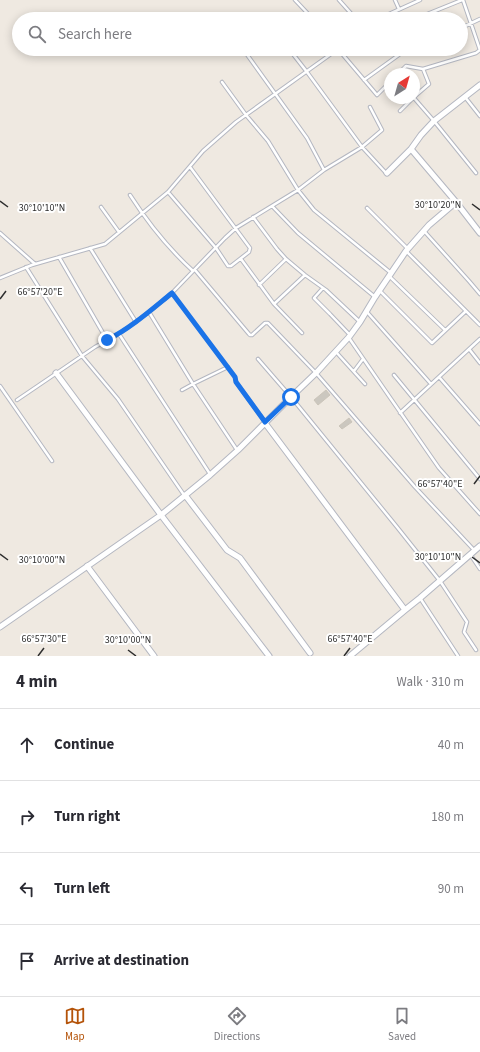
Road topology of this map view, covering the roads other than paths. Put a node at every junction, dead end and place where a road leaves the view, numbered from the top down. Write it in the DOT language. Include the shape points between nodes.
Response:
graph roads {
  1 [pos="295,0"];
  2 [pos="339,0"];
  3 [pos="395,0"];
  4 [pos="420,0"];
  5 [pos="463,0"];
  6 [pos="399,9"];
  7 [pos="306,12"];
  8 [pos="350,12"];
  9 [pos="393,12"];
  10 [pos="433,12"];
  11 [pos="467,12"];
  12 [pos="468,15"];
  13 [pos="480,19"];
  14 [pos="471,24"];
  15 [pos="468,25"];
  16 [pos="480,50"];
  17 [pos="468,55"];
  18 [pos="248,56"];
  19 [pos="294,56"];
  20 [pos="329,56"];
  21 [pos="344,56"];
  22 [pos="397,56"];
  23 [pos="466,56"];
  24 [pos="404,68"];
  25 [pos="417,68"];
  26 [pos="420,68"];
  27 [pos="423,69"];
  28 [pos="307,72"];
  29 [pos="364,80"];
  30 [pos="222,82"];
  31 [pos="480,85"];
  32 [pos="384,88"];
  33 [pos="420,93"];
  34 [pos="276,94"];
  35 [pos="464,97"];
  36 [pos="408,104"];
  37 [pos="419,104"];
  38 [pos="370,107"];
  39 [pos="400,111"];
  40 [pos="246,115"];
  41 [pos="480,116"];
  42 [pos="434,121"];
  43 [pos="362,147"];
  44 [pos="411,149"];
  45 [pos="190,166"];
  46 [pos="324,170"];
  47 [pos="386,173"];
  48 [pos="476,173"];
  49 [pos="298,190"];
  50 [pos="168,192"];
  51 [pos="130,195"];
  52 [pos="456,202"];
  53 [pos="272,206"];
  54 [pos="101,207"];
  55 [pos="367,208"];
  56 [pos="142,213"];
  57 [pos="253,217"];
  58 [pos="236,228"];
  59 [pos="424,231"];
  60 [pos="119,232"];
  61 [pos="0,233"];
  62 [pos="480,233"];
  63 [pos="90,248"];
  64 [pos="216,248"];
  65 [pos="407,250"];
  66 [pos="58,257"];
  67 [pos="241,259"];
  68 [pos="286,259"];
  69 [pos="35,264"];
  70 [pos="26,267"];
  71 [pos="194,271"];
  72 [pos="305,275"];
  73 [pos="390,275"];
  74 [pos="0,278"];
  75 [pos="259,285"];
  76 [pos="323,288"];
  77 [pos="379,290"];
  78 [pos="172,293"];
  79 [pos="480,294"];
  80 [pos="375,297"];
  81 [pos="274,304"];
  82 [pos="466,311"];
  83 [pos="149,312"];
  84 [pos="366,312"];
  85 [pos="136,322"];
  86 [pos="360,322"];
  87 [pos="480,325"];
  88 [pos="445,330"];
  89 [pos="302,333"];
  90 [pos="119,334"];
  91 [pos="350,336"];
  92 [pos="480,339"];
  93 [pos="107,340"];
  94 [pos="469,349"];
  95 [pos="335,352"];
  96 [pos="82,356"];
  97 [pos="258,359"];
  98 [pos="363,359"];
  99 [pos="480,363"];
  100 [pos="228,367"];
  101 [pos="354,371"];
  102 [pos="56,373"];
  103 [pos="316,373"];
  104 [pos="394,375"];
  105 [pos="439,377"];
  106 [pos="193,384"];
  107 [pos="365,384"];
  108 [pos="432,384"];
  109 [pos="0,386"];
  110 [pos="182,390"];
  111 [pos="291,397"];
  112 [pos="17,400"];
  113 [pos="415,400"];
  114 [pos="400,413"];
  115 [pos="265,422"];
  116 [pos="480,424"];
  117 [pos="238,450"];
  118 [pos="52,461"];
  119 [pos="210,474"];
  120 [pos="480,479"];
  121 [pos="185,495"];
  122 [pos="480,514"];
  123 [pos="161,515"];
  124 [pos="480,546"];
  125 [pos="472,552"];
  126 [pos="87,566"];
  127 [pos="480,569"];
  128 [pos="440,581"];
  129 [pos="420,598"];
  130 [pos="405,610"];
  131 [pos="0,626"];
  132 [pos="476,650"];
  133 [pos="310,653"];
  134 [pos="154,656"];
  135 [pos="268,656"];
  136 [pos="350,656"];
  137 [pos="458,656"];
  1 -- 7 [label="lane"];
  2 -- 8 [label="lane"];
  3 -- 6 [label="lane"];
  4 -- 6 [label="lane"];
  5 -- 10 [label="lane"];
  5 -- 11 [label="lane"];
  6 -- 9 [label="lane"];
  12 -- 14 [label="lane"];
  13 -- 14 [label="lane"];
  14 -- 15 [label="lane"];
  14 -- 16 [label="lane"];
  16 -- 17 [label="lane"];
  18 -- 34 [label="lane"];
  19 -- 28 [label="lane"];
  20 -- 28 [label="lane"];
  21 -- 29 [label="lane"];
  22 -- 29 [label="lane"];
  23 -- 27 [label="lane"];
  24 -- 25 [label="lane"];
  26 -- 27 [label="lane"];
  27 -- 33 [label="lane" via="430,84"];
  28 -- 34 [label="lane"];
  28 -- 43 [label="lane"];
  29 -- 32 [label="lane" via="377,95"];
  30 -- 40 [label="lane"];
  31 -- 35 [label="street"];
  34 -- 40 [label="lane"];
  34 -- 46 [label="lane" via="307,138"];
  35 -- 41 [label="lane"];
  35 -- 42 [label="street"];
  36 -- 39 [label="lane"];
  37 -- 42 [label="lane"];
  38 -- 43 [label="lane" via="382,130"];
  40 -- 45 [label="lane" via="203,151"];
  40 -- 49 [label="lane" via="268,141"];
  42 -- 44 [label="street"];
  42 -- 48 [label="lane"];
  43 -- 46 [label="lane"];
  43 -- 47 [label="lane"];
  44 -- 47 [label="street"];
  44 -- 52 [label="street"];
  45 -- 50 [label="lane"];
  45 -- 58 [label="lane"];
  46 -- 49 [label="lane"];
  49 -- 53 [label="lane"];
  49 -- 73 [label="lane" via="314,210"];
  50 -- 56 [label="lane"];
  50 -- 64 [label="lane"];
  51 -- 56 [label="lane"];
  52 -- 59 [label="street"];
  52 -- 62 [label="street"];
  53 -- 57 [label="lane"];
  53 -- 80 [label="lane" via="298,233"];
  54 -- 60 [label="lane"];
  55 -- 65 [label="lane"];
  56 -- 60 [label="lane"];
  56 -- 71 [label="lane" via="177,256"];
  57 -- 58 [label="lane"];
  57 -- 68 [label="lane"];
  58 -- 64 [label="lane"];
  58 -- 67 [label="lane" via="250,250"];
  59 -- 65 [label="street"];
  59 -- 79 [label="lane"];
  60 -- 63 [label="lane" via="105,244"];
  61 -- 69 [label="lane"];
  63 -- 66 [label="lane"];
  63 -- 85 [label="lane"];
  64 -- 67 [label="lane" via="230,266"];
  64 -- 71 [label="lane"];
  65 -- 73 [label="street"];
  65 -- 82 [label="lane"];
  66 -- 69 [label="lane"];
  66 -- 93 [label="lane"];
  67 -- 75 [label="lane"];
  68 -- 72 [label="lane"];
  68 -- 75 [label="lane"];
  69 -- 70 [label="lane"];
  70 -- 74 [label="lane"];
  70 -- 96 [label="lane"];
  71 -- 78 [label="lane"];
  71 -- 103 [label="lane" via="250,335 268,323"];
  72 -- 76 [label="lane"];
  72 -- 81 [label="lane"];
  73 -- 77 [label="street"];
  73 -- 88 [label="lane"];
  75 -- 81 [label="lane"];
  76 -- 86 [label="lane"];
  76 -- 91 [label="lane" via="314,298"];
  77 -- 80 [label="street"];
  77 -- 88 [label="lane" via="432,343"];
  78 -- 83 [label="lane"];
  78 -- 100 [label="lane"];
  80 -- 84 [label="street"];
  81 -- 89 [label="lane"];
  82 -- 87 [label="lane"];
  82 -- 88 [label="lane"];
  83 -- 85 [label="lane"];
  83 -- 106 [label="lane"];
  84 -- 86 [label="street"];
  84 -- 108 [label="lane"];
  85 -- 90 [label="lane"];
  86 -- 91 [label="street"];
  90 -- 93 [label="lane"];
  90 -- 119 [label="lane"];
  91 -- 95 [label="street"];
  91 -- 98 [label="lane"];
  92 -- 94 [label="lane"];
  93 -- 96 [label="lane"];
  94 -- 99 [label="lane"];
  94 -- 105 [label="lane"];
  95 -- 101 [label="lane"];
  95 -- 103 [label="street"];
  96 -- 102 [label="lane"];
  96 -- 121 [label="lane" via="118,399"];
  97 -- 111 [label="lane"];
  98 -- 101 [label="lane"];
  98 -- 114 [label="lane"];
  100 -- 106 [label="lane"];
  100 -- 115 [label="lane"];
  101 -- 107 [label="lane"];
  102 -- 112 [label="lane"];
  102 -- 123 [label="street"];
  103 -- 111 [label="street"];
  103 -- 125 [label="lane"];
  104 -- 113 [label="lane"];
  105 -- 108 [label="lane"];
  105 -- 116 [label="lane"];
  106 -- 110 [label="lane"];
  106 -- 117 [label="lane"];
  108 -- 113 [label="lane"];
  109 -- 118 [label="lane"];
  111 -- 115 [label="street"];
  111 -- 128 [label="lane"];
  113 -- 114 [label="lane"];
  113 -- 120 [label="lane"];
  114 -- 122 [label="lane" via="440,468"];
  115 -- 117 [label="street"];
  115 -- 130 [label="street"];
  117 -- 119 [label="street"];
  119 -- 121 [label="street"];
  121 -- 123 [label="street"];
  121 -- 133 [label="street" via="228,550 240,558"];
  123 -- 126 [label="street"];
  123 -- 135 [label="street"];
  124 -- 125 [label="street"];
  125 -- 127 [label="lane"];
  125 -- 128 [label="street"];
  126 -- 131 [label="street"];
  126 -- 134 [label="street"];
  128 -- 129 [label="street"];
  128 -- 132 [label="lane" via="467,622 464,632"];
  129 -- 130 [label="street"];
  129 -- 137 [label="lane"];
  130 -- 136 [label="street"];
}
